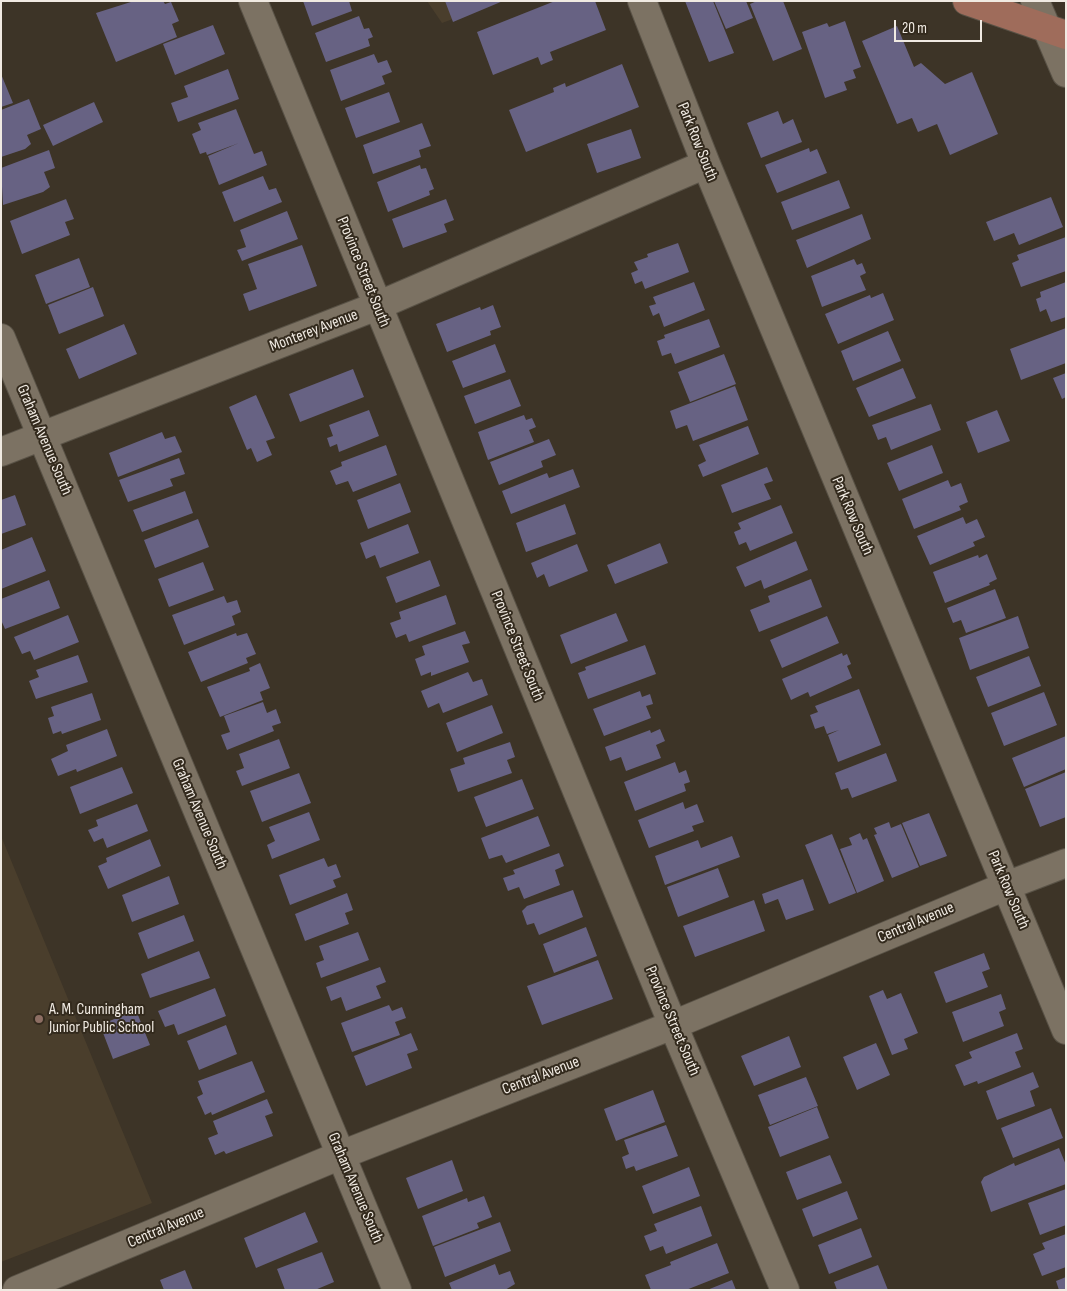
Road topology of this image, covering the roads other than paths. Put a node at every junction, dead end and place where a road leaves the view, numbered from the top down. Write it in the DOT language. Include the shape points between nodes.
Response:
graph roads {
  1 [pos="253,1"];
  2 [pos="642,1"];
  3 [pos="967,1"];
  4 [pos="1034,1"];
  5 [pos="1057,32"];
  6 [pos="1066,73"];
  7 [pos="706,164"];
  8 [pos="377,306"];
  9 [pos="1,338"];
  10 [pos="42,436"];
  11 [pos="1,452"];
  12 [pos="1066,863"];
  13 [pos="1006,886"];
  14 [pos="673,1025"];
  15 [pos="1066,1030"];
  16 [pos="341,1155"];
  17 [pos="17,1290"];
  18 [pos="397,1290"];
  19 [pos="785,1290"];
  1 -- 8 [label="street, Province Street South"];
  2 -- 7 [label="street, Park Row South"];
  3 -- 5 [label="main road"];
  4 -- 5 [label="street"];
  5 -- 6 [label="street"];
  7 -- 8 [label="street, Monterey Avenue"];
  7 -- 13 [label="street, Park Row South"];
  8 -- 10 [label="street, Monterey Avenue"];
  8 -- 14 [label="street, Province Street South"];
  9 -- 10 [label="street, Graham Avenue South"];
  10 -- 11 [label="street, Monterey Avenue"];
  10 -- 16 [label="street, Graham Avenue South"];
  12 -- 13 [label="street, Central Avenue"];
  13 -- 14 [label="street, Central Avenue"];
  13 -- 15 [label="street, Park Row South"];
  14 -- 16 [label="street, Central Avenue"];
  14 -- 19 [label="street, Province Street South"];
  16 -- 17 [label="street, Central Avenue"];
  16 -- 18 [label="street, Graham Avenue South"];
}
